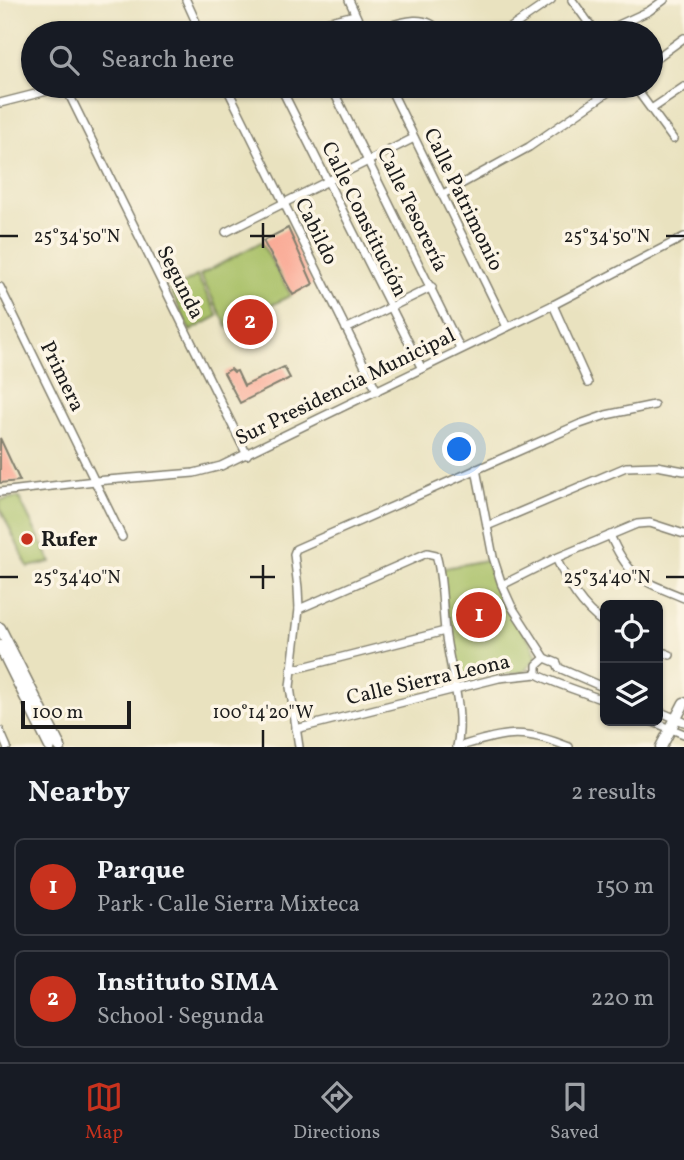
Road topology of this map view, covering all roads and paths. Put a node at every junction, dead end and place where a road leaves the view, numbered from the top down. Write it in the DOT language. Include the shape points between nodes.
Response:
graph roads {
  1 [pos="186,0"];
  2 [pos="349,0"];
  3 [pos="551,0"];
  4 [pos="572,0"];
  5 [pos="664,0"];
  6 [pos="355,15"];
  7 [pos="196,21"];
  8 [pos="334,21"];
  9 [pos="358,21"];
  10 [pos="520,21"];
  11 [pos="589,21"];
  12 [pos="626,21"];
  13 [pos="684,38"];
  14 [pos="663,53"];
  15 [pos="684,87"];
  16 [pos="21,98"];
  17 [pos="72,98"];
  18 [pos="232,98"];
  19 [pos="286,98"];
  20 [pos="337,98"];
  21 [pos="395,98"];
  22 [pos="600,98"];
  23 [pos="644,98"];
  24 [pos="0,103"];
  25 [pos="653,108"];
  26 [pos="414,138"];
  27 [pos="673,139"];
  28 [pos="370,160"];
  29 [pos="327,181"];
  30 [pos="443,194"];
  31 [pos="284,204"];
  32 [pos="226,232"];
  33 [pos="684,237"];
  34 [pos="0,287"];
  35 [pos="432,287"];
  36 [pos="553,305"];
  37 [pos="389,308"];
  38 [pos="507,327"];
  39 [pos="346,329"];
  40 [pos="460,348"];
  41 [pos="421,368"];
  42 [pos="588,383"];
  43 [pos="377,391"];
  44 [pos="654,405"];
  45 [pos="247,455"];
  46 [pos="476,469"];
  47 [pos="684,471"];
  48 [pos="95,481"];
  49 [pos="0,492"];
  50 [pos="487,526"];
  51 [pos="684,534"];
  52 [pos="610,535"];
  53 [pos="122,537"];
  54 [pos="556,558"];
  55 [pos="502,585"];
  56 [pos="684,598"];
  57 [pos="299,609"];
  58 [pos="600,621"];
  59 [pos="0,628"];
  60 [pos="445,631"];
  61 [pos="0,646"];
  62 [pos="663,652"];
  63 [pos="670,655"];
  64 [pos="545,658"];
  65 [pos="559,668"];
  66 [pos="291,670"];
  67 [pos="537,674"];
  68 [pos="553,680"];
  69 [pos="600,686"];
  70 [pos="455,689"];
  71 [pos="600,699"];
  72 [pos="684,703"];
  73 [pos="663,713"];
  74 [pos="681,721"];
  75 [pos="663,726"];
  76 [pos="296,729"];
  77 [pos="672,730"];
  78 [pos="0,731"];
  79 [pos="684,734"];
  80 [pos="460,735"];
  81 [pos="467,746"];
  82 [pos="8,747"];
  83 [pos="50,747"];
  84 [pos="60,747"];
  85 [pos="299,747"];
  86 [pos="457,747"];
  87 [pos="569,747"];
  88 [pos="662,747"];
  1 -- 7 [label="street"];
  2 -- 6 [label="street"];
  3 -- 10 [label="street"];
  4 -- 11 [label="street"];
  5 -- 12 [label="street"];
  6 -- 8 [label="street"];
  6 -- 9 [label="street"];
  13 -- 14 [label="street"];
  15 -- 25 [label="street"];
  16 -- 24 [label="street"];
  17 -- 45 [label="street, Segunda"];
  18 -- 31 [label="street, Cabildo"];
  19 -- 29 [label="street, Calle Constitución"];
  20 -- 28 [label="street, Calle Tesorería"];
  21 -- 26 [label="street, Calle Patrimonio"];
  22 -- 30 [label="street" via="529,147"];
  23 -- 25 [label="street"];
  25 -- 27 [label="street"];
  26 -- 28 [label="street"];
  26 -- 30 [label="street, Calle Patrimonio"];
  28 -- 29 [label="street"];
  28 -- 35 [label="street, Calle Tesorería"];
  29 -- 31 [label="street"];
  29 -- 37 [label="street, Calle Constitución"];
  30 -- 38 [label="street, Calle Patrimonio"];
  31 -- 32 [label="street"];
  31 -- 39 [label="street, Cabildo"];
  33 -- 36 [label="street, Sur Presidencia Municipal"];
  34 -- 48 [label="street, Primera"];
  35 -- 37 [label="street"];
  35 -- 40 [label="street, Calle Tesorería"];
  36 -- 38 [label="street, Sur Presidencia Municipal"];
  36 -- 42 [label="street"];
  37 -- 39 [label="street"];
  37 -- 41 [label="street, Calle Constitución"];
  38 -- 40 [label="street, Sur Presidencia Municipal"];
  39 -- 43 [label="street, Cabildo"];
  40 -- 41 [label="street, Sur Presidencia Municipal"];
  41 -- 43 [label="street, Sur Presidencia Municipal"];
  43 -- 45 [label="street, Sur Presidencia Municipal"];
  44 -- 46 [label="street" via="592,419"];
  45 -- 48 [label="street, Sur Presidencia Municipal" via="194,473"];
  46 -- 50 [label="street"];
  46 -- 57 [label="street" via="294,552"];
  47 -- 50 [label="street" via="626,467"];
  48 -- 49 [label="street, Sur Presidencia Municipal"];
  48 -- 53 [label="street, Primera"];
  50 -- 55 [label="street"];
  51 -- 52 [label="street" via="650,523"];
  52 -- 54 [label="street"];
  52 -- 56 [label="street" via="632,573"];
  54 -- 55 [label="street"];
  54 -- 58 [label="street" via="572,590"];
  55 -- 64 [label="street"];
  57 -- 60 [label="street" via="433,553"];
  57 -- 66 [label="street"];
  59 -- 84 [label="street"];
  60 -- 66 [label="street"];
  60 -- 70 [label="street"];
  61 -- 83 [label="street"];
  62 -- 63 [label="street"];
  64 -- 65 [label="street"];
  64 -- 67 [label="street" via="537,665"];
  65 -- 68 [label="street"];
  65 -- 69 [label="street"];
  66 -- 76 [label="street"];
  67 -- 68 [label="street, Calle Sierra Leona"];
  67 -- 70 [label="street, Calle Sierra Leona"];
  68 -- 71 [label="street, Calle Sierra Leona"];
  70 -- 76 [label="street, Calle Sierra Leona"];
  70 -- 80 [label="street"];
  72 -- 74 [label="street"];
  73 -- 74 [label="street"];
  74 -- 77 [label="street"];
  75 -- 77 [label="street"];
  76 -- 85 [label="street"];
  77 -- 79 [label="street"];
  77 -- 88 [label="street"];
  78 -- 82 [label="street"];
  80 -- 81 [label="street"];
  80 -- 86 [label="street"];
  81 -- 86 [label="street"];
  81 -- 87 [label="street" via="520,733"];
}
